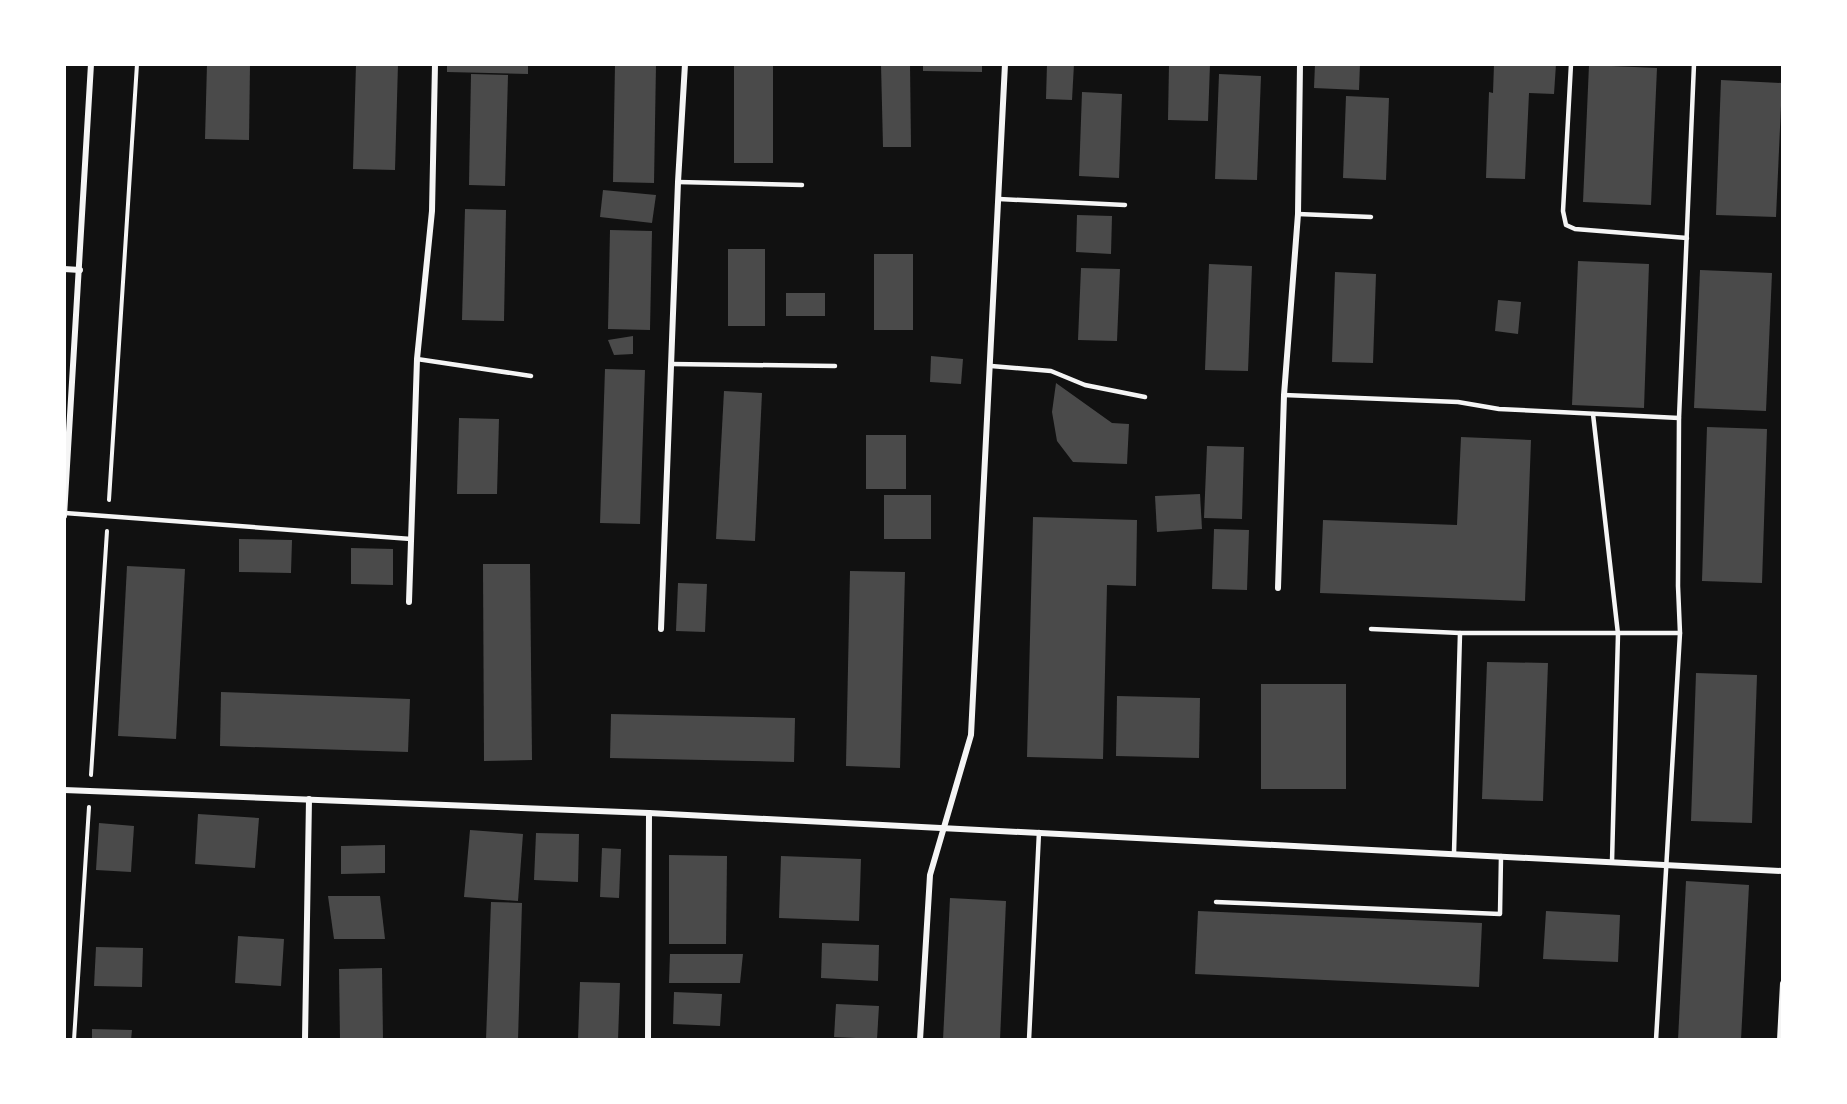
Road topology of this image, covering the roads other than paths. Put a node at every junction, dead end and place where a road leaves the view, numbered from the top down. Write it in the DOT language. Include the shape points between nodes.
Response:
graph roads {
  1 [pos="91,64"];
  2 [pos="435,64"];
  3 [pos="685,64"];
  4 [pos="1005,64"];
  5 [pos="1300,64"];
  6 [pos="1571,64"];
  7 [pos="1694,64"];
  8 [pos="678,182"];
  9 [pos="802,185"];
  10 [pos="999,199"];
  11 [pos="1125,205"];
  12 [pos="1298,214"];
  13 [pos="1371,217"];
  14 [pos="1687,238"];
  15 [pos="64,269"];
  16 [pos="80,270"];
  17 [pos="417,359"];
  18 [pos="671,364"];
  19 [pos="835,366"];
  20 [pos="991,366"];
  21 [pos="531,376"];
  22 [pos="1284,395"];
  23 [pos="1145,397"];
  24 [pos="1593,414"];
  25 [pos="1679,418"];
  26 [pos="65,515"];
  27 [pos="411,539"];
  28 [pos="1278,588"];
  29 [pos="409,602"];
  30 [pos="662,629"];
  31 [pos="1371,629"];
  32 [pos="1460,633"];
  33 [pos="1680,633"];
  34 [pos="1618,634"];
  35 [pos="64,790"];
  36 [pos="309,799"];
  37 [pos="650,813"];
  38 [pos="944,828"];
  39 [pos="1039,832"];
  40 [pos="1454,853"];
  41 [pos="1501,856"];
  42 [pos="1612,862"];
  43 [pos="1665,866"];
  44 [pos="1782,871"];
  45 [pos="1215,902"];
  46 [pos="305,1040"];
  47 [pos="648,1040"];
  48 [pos="920,1040"];
  49 [pos="1029,1040"];
  50 [pos="1656,1040"];
  1 -- 16 [label="street"];
  2 -- 17 [label="street" via="432,210"];
  3 -- 8 [label="street"];
  4 -- 10 [label="street"];
  5 -- 12 [label="street"];
  6 -- 14 [label="lane" via="1563,210 1566,225 1575,229"];
  7 -- 14 [label="lane"];
  8 -- 9 [label="lane"];
  8 -- 18 [label="street"];
  10 -- 11 [label="lane"];
  10 -- 20 [label="street"];
  12 -- 13 [label="lane"];
  12 -- 22 [label="street"];
  14 -- 25 [label="lane"];
  15 -- 16 [label="street"];
  16 -- 26 [label="street"];
  17 -- 21 [label="lane"];
  17 -- 27 [label="street"];
  18 -- 19 [label="lane"];
  18 -- 30 [label="street"];
  20 -- 23 [label="lane" via="1051,371 1084,385"];
  20 -- 38 [label="street" via="971,735"];
  22 -- 24 [label="lane" via="1458,402 1499,409"];
  22 -- 28 [label="street"];
  24 -- 25 [label="lane"];
  24 -- 34 [label="lane"];
  25 -- 33 [label="lane"];
  26 -- 27 [label="lane"];
  27 -- 29 [label="street"];
  31 -- 32 [label="lane"];
  32 -- 34 [label="lane"];
  32 -- 40 [label="lane"];
  33 -- 34 [label="lane"];
  33 -- 43 [label="lane"];
  34 -- 42 [label="lane"];
  35 -- 36 [label="street"];
  36 -- 37 [label="street"];
  36 -- 46 [label="street"];
  37 -- 38 [label="street"];
  37 -- 47 [label="street"];
  38 -- 39 [label="street"];
  38 -- 48 [label="street" via="930,875"];
  39 -- 40 [label="street"];
  39 -- 49 [label="lane"];
  40 -- 41 [label="street"];
  41 -- 42 [label="street"];
  41 -- 45 [label="lane" via="1500,914"];
  42 -- 43 [label="street"];
  43 -- 44 [label="street"];
  43 -- 50 [label="lane"];
}
